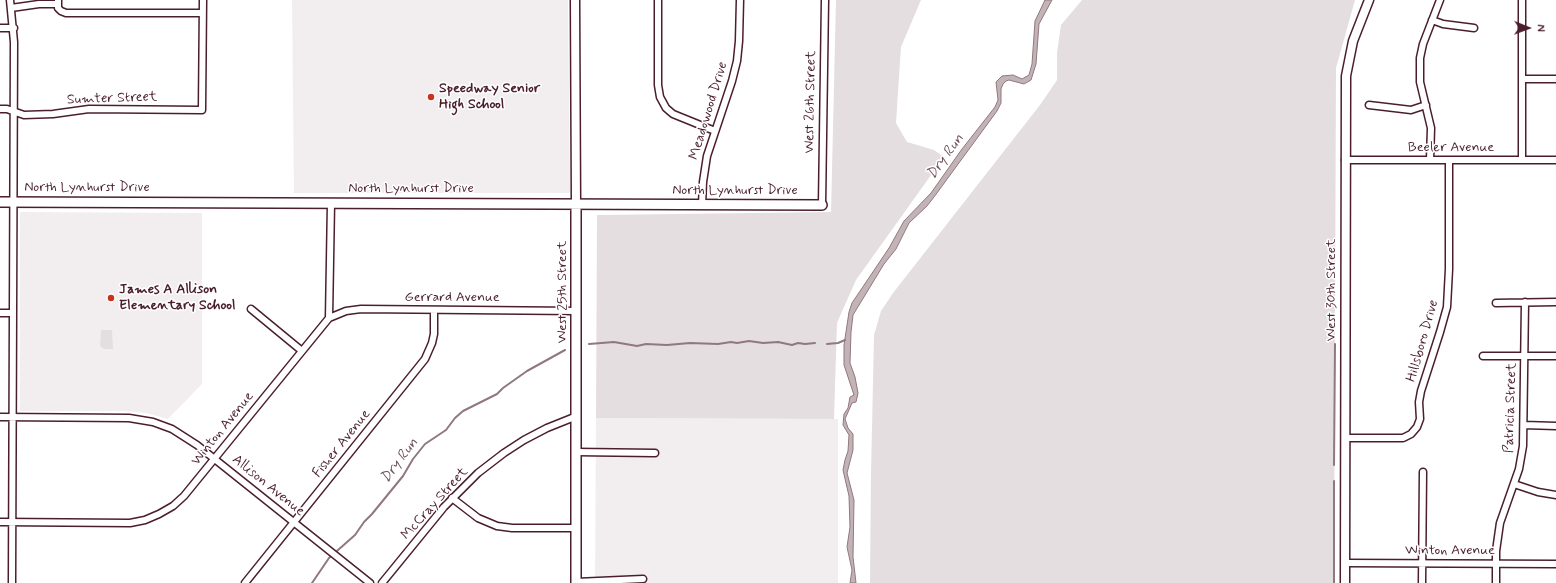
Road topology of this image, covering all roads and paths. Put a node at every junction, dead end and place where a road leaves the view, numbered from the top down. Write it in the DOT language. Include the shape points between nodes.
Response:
graph roads {
  1 [pos="10,0"];
  2 [pos="203,0"];
  3 [pos="575,0"];
  4 [pos="658,0"];
  5 [pos="740,0"];
  6 [pos="825,0"];
  7 [pos="1369,0"];
  8 [pos="1440,0"];
  9 [pos="1522,0"];
  10 [pos="57,2"];
  11 [pos="11,8"];
  12 [pos="202,13"];
  13 [pos="1432,20"];
  14 [pos="0,28"];
  15 [pos="14,28"];
  16 [pos="1474,28"];
  17 [pos="1522,79"];
  18 [pos="1556,79"];
  19 [pos="1369,105"];
  20 [pos="1426,105"];
  21 [pos="0,109"];
  22 [pos="14,112"];
  23 [pos="715,131"];
  24 [pos="1345,160"];
  25 [pos="1430,160"];
  26 [pos="1448,160"];
  27 [pos="1522,160"];
  28 [pos="1556,160"];
  29 [pos="0,202"];
  30 [pos="14,202"];
  31 [pos="331,203"];
  32 [pos="576,204"];
  33 [pos="702,204"];
  34 [pos="822,205"];
  35 [pos="1525,302"];
  36 [pos="1556,302"];
  37 [pos="1496,303"];
  38 [pos="251,309"];
  39 [pos="434,310"];
  40 [pos="577,311"];
  41 [pos="0,313"];
  42 [pos="13,313"];
  43 [pos="329,318"];
  44 [pos="302,351"];
  45 [pos="1483,356"];
  46 [pos="1524,356"];
  47 [pos="1556,356"];
  48 [pos="576,416"];
  49 [pos="0,417"];
  50 [pos="13,417"];
  51 [pos="1524,425"];
  52 [pos="1556,426"];
  53 [pos="1345,438"];
  54 [pos="576,452"];
  55 [pos="655,452"];
  56 [pos="215,459"];
  57 [pos="1423,472"];
  58 [pos="1514,484"];
  59 [pos="1556,494"];
  60 [pos="452,498"];
  61 [pos="0,522"];
  62 [pos="12,522"];
  63 [pos="294,522"];
  64 [pos="576,528"];
  65 [pos="1345,562"];
  66 [pos="1422,563"];
  67 [pos="1496,564"];
  68 [pos="1556,564"];
  69 [pos="643,579"];
  70 [pos="576,582"];
  71 [pos="12,583"];
  72 [pos="245,583"];
  73 [pos="370,583"];
  74 [pos="382,583"];
  75 [pos="1345,583"];
  76 [pos="1422,583"];
  77 [pos="1496,583"];
  1 -- 11 [label="street"];
  2 -- 12 [label="street"];
  3 -- 32 [label="street, West 25th Street"];
  4 -- 23 [label="street" via="660,97 668,110 678,117"];
  5 -- 23 [label="street, Meadowood Drive" via="740,41 736,67"];
  6 -- 34 [label="street, West 26th Street"];
  7 -- 24 [label="street, West 30th Street" via="1347,67"];
  8 -- 13 [label="street"];
  9 -- 17 [label="street"];
  10 -- 11 [label="street"];
  10 -- 12 [label="street" via="59,9 66,13"];
  11 -- 15 [label="street"];
  12 -- 22 [label="street, Sumter Street" via="202,110 88,109 51,114"];
  13 -- 16 [label="street"];
  13 -- 20 [label="street" via="1420,58 1420,79"];
  14 -- 15 [label="street"];
  15 -- 22 [label="street"];
  17 -- 18 [label="street"];
  17 -- 27 [label="street"];
  19 -- 20 [label="street" via="1411,110"];
  20 -- 25 [label="street" via="1431,128"];
  21 -- 22 [label="street, Sumter Street"];
  22 -- 30 [label="street"];
  23 -- 33 [label="street, Meadowood Drive" via="705,162"];
  24 -- 25 [label="street, Beeler Avenue"];
  24 -- 53 [label="street, West 30th Street"];
  25 -- 26 [label="street, Beeler Avenue"];
  26 -- 27 [label="street, Beeler Avenue"];
  26 -- 53 [label="street, Hillsboro Drive" via="1447,307 1421,391 1420,419 1411,434 1403,438"];
  27 -- 28 [label="street, Beeler Avenue"];
  29 -- 30 [label="main road, North Lynhurst Drive"];
  30 -- 31 [label="main road, North Lynhurst Drive"];
  30 -- 42 [label="street"];
  31 -- 32 [label="main road, North Lynhurst Drive"];
  31 -- 43 [label="street"];
  32 -- 33 [label="main road, North Lynhurst Drive"];
  32 -- 40 [label="main road, West 25th Street"];
  33 -- 34 [label="main road, North Lynhurst Drive"];
  35 -- 36 [label="street"];
  35 -- 37 [label="street"];
  35 -- 46 [label="street, Patricia Street"];
  38 -- 44 [label="street"];
  39 -- 40 [label="street, Gerrard Avenue"];
  39 -- 43 [label="street, Gerrard Avenue" via="355,310"];
  39 -- 63 [label="street, Fisher Avenue" via="434,334 425,359"];
  40 -- 48 [label="main road, West 25th Street"];
  41 -- 42 [label="street"];
  42 -- 50 [label="street"];
  43 -- 44 [label="street, Winton Avenue"];
  44 -- 56 [label="street, Winton Avenue"];
  45 -- 46 [label="street"];
  46 -- 47 [label="street"];
  46 -- 51 [label="street, Patricia Street"];
  48 -- 54 [label="main road, West 25th Street"];
  48 -- 60 [label="street, McCray Street" via="542,431 509,450 478,473"];
  49 -- 50 [label="street, Allison Avenue"];
  50 -- 56 [label="street, Allison Avenue" via="123,417 147,420 180,433"];
  50 -- 62 [label="street"];
  51 -- 52 [label="street"];
  51 -- 58 [label="street, Patricia Street" via="1522,455"];
  53 -- 65 [label="street, West 30th Street"];
  54 -- 55 [label="street"];
  54 -- 64 [label="main road, West 25th Street"];
  56 -- 62 [label="street, Winton Avenue" via="180,501 145,520 123,523"];
  56 -- 63 [label="street, Allison Avenue"];
  57 -- 66 [label="street"];
  58 -- 59 [label="street" via="1538,492"];
  58 -- 67 [label="street, Patricia Street" via="1500,523"];
  60 -- 64 [label="street" via="478,518 497,526"];
  60 -- 74 [label="street, McCray Street"];
  61 -- 62 [label="street, Winton Avenue"];
  62 -- 71 [label="street"];
  63 -- 72 [label="street, Fisher Avenue"];
  63 -- 73 [label="street, Allison Avenue"];
  64 -- 70 [label="main road, West 25th Street"];
  65 -- 66 [label="street, Winton Avenue"];
  65 -- 75 [label="street, West 30th Street"];
  66 -- 67 [label="street, Winton Avenue"];
  66 -- 76 [label="street"];
  67 -- 68 [label="street, Winton Avenue"];
  67 -- 77 [label="street, Patricia Street"];
  69 -- 70 [label="street"];
}
